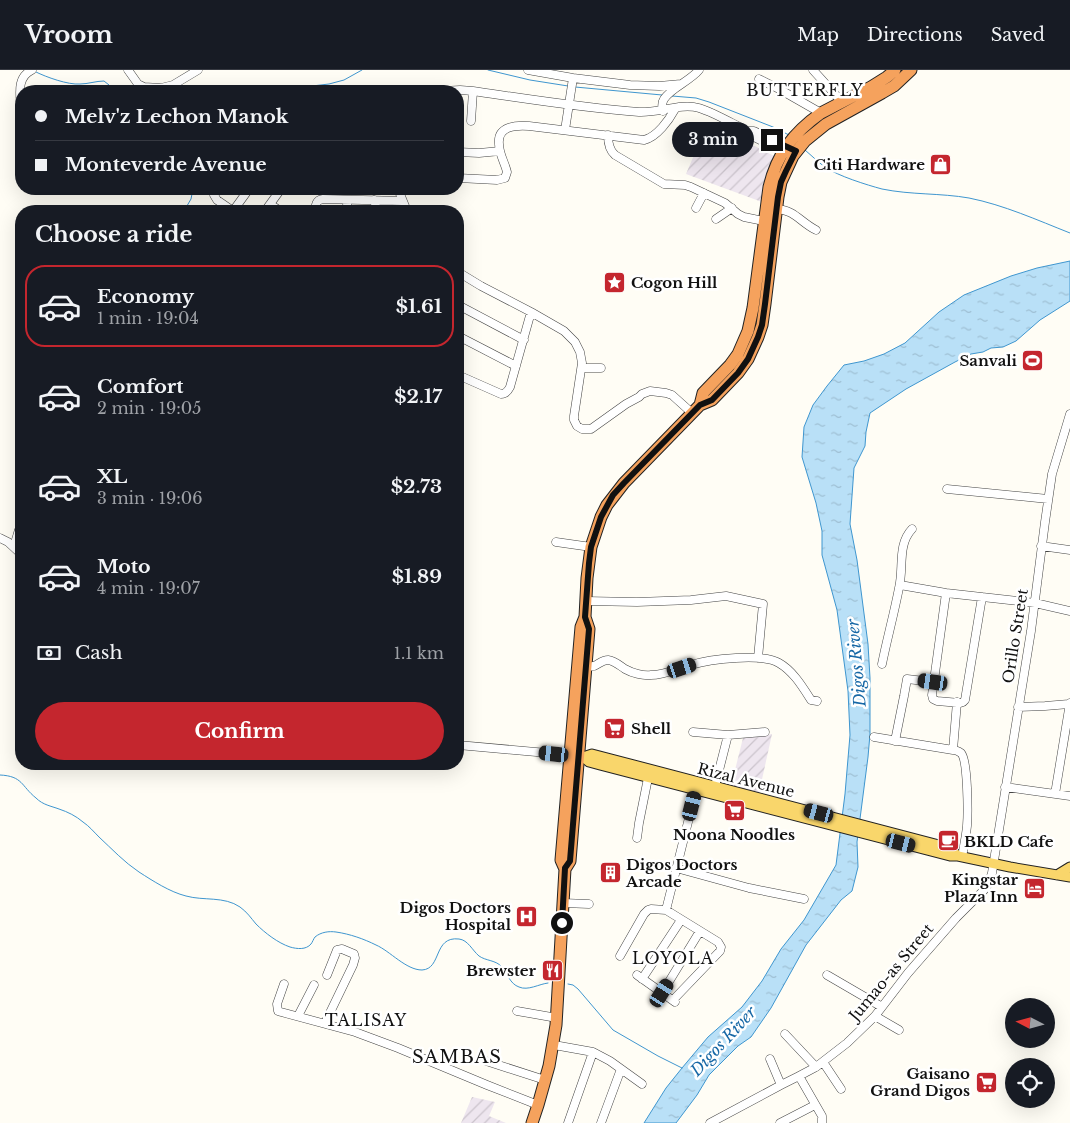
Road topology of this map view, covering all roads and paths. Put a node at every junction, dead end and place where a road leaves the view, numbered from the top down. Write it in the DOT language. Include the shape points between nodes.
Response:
graph roads {
  1 [pos="32,70"];
  2 [pos="128,70"];
  3 [pos="198,70"];
  4 [pos="528,70"];
  5 [pos="699,70"];
  6 [pos="812,70"];
  7 [pos="895,70"];
  8 [pos="910,70"];
  9 [pos="573,78"];
  10 [pos="759,80"];
  11 [pos="681,84"];
  12 [pos="21,85"];
  13 [pos="140,85"];
  14 [pos="172,85"];
  15 [pos="464,90"];
  16 [pos="473,90"];
  17 [pos="842,102"];
  18 [pos="569,105"];
  19 [pos="674,109"];
  20 [pos="663,110"];
  21 [pos="821,113"];
  22 [pos="471,121"];
  23 [pos="565,130"];
  24 [pos="608,135"];
  25 [pos="500,151"];
  26 [pos="790,151"];
  27 [pos="464,152"];
  28 [pos="464,178"];
  29 [pos="704,193"];
  30 [pos="214,195"];
  31 [pos="277,195"];
  32 [pos="400,195"];
  33 [pos="346,200"];
  34 [pos="374,200"];
  35 [pos="402,201"];
  36 [pos="270,204"];
  37 [pos="225,205"];
  38 [pos="316,205"];
  39 [pos="347,205"];
  40 [pos="375,205"];
  41 [pos="404,205"];
  42 [pos="696,208"];
  43 [pos="732,208"];
  44 [pos="776,209"];
  45 [pos="716,219"];
  46 [pos="764,221"];
  47 [pos="816,230"];
  48 [pos="464,276"];
  49 [pos="464,308"];
  50 [pos="531,312"];
  51 [pos="464,339"];
  52 [pos="524,340"];
  53 [pos="516,366"];
  54 [pos="582,368"];
  55 [pos="602,368"];
  56 [pos="464,378"];
  57 [pos="700,405"];
  58 [pos="692,413"];
  59 [pos="1070,414"];
  60 [pos="948,489"];
  61 [pos="1048,498"];
  62 [pos="912,529"];
  63 [pos="0,538"];
  64 [pos="556,542"];
  65 [pos="15,543"];
  66 [pos="13,546"];
  67 [pos="1041,546"];
  68 [pos="591,547"];
  69 [pos="1070,550"];
  70 [pos="900,585"];
  71 [pos="946,593"];
  72 [pos="982,597"];
  73 [pos="586,601"];
  74 [pos="1035,603"];
  75 [pos="1070,610"];
  76 [pos="758,658"];
  77 [pos="882,664"];
  78 [pos="582,666"];
  79 [pos="933,682"];
  80 [pos="817,701"];
  81 [pos="956,702"];
  82 [pos="1070,703"];
  83 [pos="1018,707"];
  84 [pos="693,732"];
  85 [pos="765,732"];
  86 [pos="728,735"];
  87 [pos="874,737"];
  88 [pos="895,741"];
  89 [pos="464,746"];
  90 [pos="953,750"];
  91 [pos="577,756"];
  92 [pos="648,778"];
  93 [pos="697,786"];
  94 [pos="715,786"];
  95 [pos="1005,787"];
  96 [pos="1055,794"];
  97 [pos="1070,796"];
  98 [pos="834,822"];
  99 [pos="637,838"];
  100 [pos="960,856"];
  101 [pos="993,863"];
  102 [pos="1070,867"];
  103 [pos="676,868"];
  104 [pos="1057,875"];
  105 [pos="1070,877"];
  106 [pos="804,899"];
  107 [pos="563,903"];
  108 [pos="589,904"];
  109 [pos="666,910"];
  110 [pos="681,920"];
  111 [pos="700,931"];
  112 [pos="620,956"];
  113 [pos="327,975"];
  114 [pos="827,975"];
  115 [pos="284,984"];
  116 [pos="314,985"];
  117 [pos="662,993"];
  118 [pos="882,1007"];
  119 [pos="517,1011"];
  120 [pos="298,1016"];
  121 [pos="875,1016"];
  122 [pos="557,1018"];
  123 [pos="325,1023"];
  124 [pos="899,1030"];
  125 [pos="785,1034"];
  126 [pos="554,1045"];
  127 [pos="594,1052"];
  128 [pos="770,1059"];
  129 [pos="486,1061"];
  130 [pos="819,1064"];
  131 [pos="621,1069"];
  132 [pos="799,1076"];
  133 [pos="545,1080"];
  134 [pos="642,1084"];
  135 [pos="781,1085"];
  136 [pos="842,1089"];
  137 [pos="815,1104"];
  138 [pos="538,1105"];
  139 [pos="532,1123"];
  140 [pos="568,1123"];
  141 [pos="601,1123"];
  142 [pos="710,1123"];
  143 [pos="780,1123"];
  144 [pos="822,1123"];
  1 -- 12 [label="street" via="25,73"];
  2 -- 13 [label="street"];
  3 -- 14 [label="street"];
  4 -- 9 [label="street"];
  5 -- 11 [label="street"];
  6 -- 17 [label="street"];
  7 -- 17 [label="highway"];
  8 -- 26 [label="highway" via="894,86 826,124"];
  9 -- 11 [label="street" via="630,85"];
  9 -- 18 [label="street"];
  10 -- 21 [label="street"];
  11 -- 20 [label="street" via="664,98"];
  15 -- 16 [label="street"];
  16 -- 18 [label="street"];
  16 -- 22 [label="street"];
  17 -- 21 [label="highway"];
  18 -- 20 [label="street" via="639,112"];
  18 -- 23 [label="street"];
  19 -- 20 [label="street"];
  19 -- 24 [label="street" via="648,139"];
  19 -- 26 [label="street" via="698,108 754,131"];
  21 -- 26 [label="highway" via="799,130"];
  23 -- 24 [label="street"];
  23 -- 25 [label="street" via="512,126 506,128 499,139"];
  24 -- 29 [label="street" via="609,146 615,155 664,184 685,185"];
  25 -- 27 [label="street"];
  25 -- 28 [label="street" via="507,172 505,178"];
  26 -- 44 [label="highway"];
  26 -- 46 [label="highway" via="778,161 770,181"];
  29 -- 42 [label="street"];
  29 -- 43 [label="street"];
  30 -- 37 [label="street"];
  31 -- 36 [label="street"];
  32 -- 35 [label="street"];
  33 -- 34 [label="street"];
  33 -- 38 [label="street" via="320,200"];
  33 -- 39 [label="street"];
  34 -- 35 [label="street"];
  34 -- 40 [label="street"];
  35 -- 41 [label="street"];
  43 -- 45 [label="street"];
  43 -- 46 [label="street" via="744,217"];
  44 -- 47 [label="street" via="794,214"];
  44 -- 57 [label="highway" via="762,325 754,347 729,383 712,400"];
  46 -- 57 [label="highway" via="748,331 738,354 704,393"];
  48 -- 50 [label="street"];
  49 -- 52 [label="street"];
  50 -- 52 [label="street"];
  50 -- 54 [label="street" via="572,338 582,357"];
  51 -- 53 [label="street"];
  52 -- 53 [label="street"];
  53 -- 56 [label="street" via="509,390 503,394"];
  54 -- 55 [label="street"];
  54 -- 58 [label="street" via="574,416 579,428 591,429 650,391 672,395"];
  57 -- 58 [label="highway"];
  58 -- 68 [label="highway" via="613,495"];
  59 -- 61 [label="street, Orillo Street"];
  60 -- 61 [label="street"];
  61 -- 67 [label="street, Orillo Street"];
  62 -- 70 [label="street" via="904,544"];
  63 -- 66 [label="street"];
  64 -- 68 [label="street"];
  65 -- 66 [label="street"];
  67 -- 69 [label="street"];
  67 -- 74 [label="street, Orillo Street"];
  68 -- 73 [label="highway"];
  70 -- 71 [label="street"];
  70 -- 77 [label="street"];
  71 -- 72 [label="street"];
  71 -- 79 [label="street"];
  72 -- 74 [label="street"];
  72 -- 81 [label="street" via="965,700"];
  73 -- 76 [label="street" via="637,602 726,596 763,604"];
  73 -- 78 [label="highway" via="581,627"];
  74 -- 75 [label="street"];
  74 -- 83 [label="street, Orillo Street"];
  76 -- 78 [label="street" via="692,664 650,676 626,670 608,660"];
  76 -- 80 [label="street" via="767,658 785,666 811,700"];
  78 -- 91 [label="highway"];
  79 -- 81 [label="street" via="934,700"];
  79 -- 88 [label="street" via="907,679"];
  81 -- 90 [label="street"];
  82 -- 83 [label="street"];
  82 -- 96 [label="street"];
  83 -- 95 [label="street, Orillo Street"];
  84 -- 86 [label="street"];
  85 -- 86 [label="street"];
  86 -- 94 [label="street"];
  87 -- 88 [label="street"];
  88 -- 90 [label="street"];
  89 -- 91 [label="street"];
  90 -- 100 [label="street" via="962,754 966,771 967,825"];
  91 -- 92 [label="main road, Rizal Avenue"];
  91 -- 93 [label="main road, Rizal Avenue" via="592,754"];
  91 -- 107 [label="highway" via="570,861 565,868"];
  92 -- 93 [label="main road, Rizal Avenue"];
  92 -- 99 [label="street"];
  93 -- 94 [label="main road, Rizal Avenue"];
  93 -- 98 [label="main road, Rizal Avenue"];
  93 -- 103 [label="street"];
  94 -- 98 [label="main road, Rizal Avenue"];
  95 -- 96 [label="street"];
  95 -- 101 [label="street, Orillo Street"];
  96 -- 97 [label="street"];
  98 -- 100 [label="main road, Rizal Avenue" via="950,856"];
  100 -- 101 [label="main road, Rizal Avenue"];
  101 -- 104 [label="main road, Rizal Avenue"];
  101 -- 118 [label="street, Jumao-as Street" via="985,889 914,966"];
  102 -- 104 [label="main road"];
  103 -- 106 [label="street"];
  103 -- 109 [label="street"];
  104 -- 105 [label="main road, Rizal Avenue"];
  107 -- 108 [label="street"];
  107 -- 122 [label="highway"];
  109 -- 110 [label="street"];
  109 -- 112 [label="street" via="648,910"];
  110 -- 111 [label="street"];
  110 -- 117 [label="street" via="640,977"];
  111 -- 117 [label="street"];
  111 -- 117 [label="street" via="719,943 720,950 674,1002"];
  113 -- 123 [label="street" via="337,950 354,954 356,958"];
  114 -- 118 [label="street"];
  115 -- 120 [label="street" via="277,1008 280,1012"];
  116 -- 120 [label="street"];
  118 -- 121 [label="street, Jumao-as Street"];
  119 -- 122 [label="street"];
  120 -- 123 [label="street"];
  121 -- 124 [label="street"];
  121 -- 130 [label="street, Jumao-as Street"];
  122 -- 126 [label="highway"];
  123 -- 138 [label="street" via="379,1040"];
  125 -- 130 [label="street"];
  126 -- 127 [label="street"];
  126 -- 133 [label="highway"];
  127 -- 131 [label="street"];
  127 -- 140 [label="street"];
  128 -- 135 [label="street"];
  129 -- 133 [label="street"];
  130 -- 132 [label="street, Jumao-as Street"];
  130 -- 136 [label="street"];
  131 -- 134 [label="street"];
  131 -- 141 [label="street"];
  132 -- 135 [label="street, Jumao-as Street"];
  132 -- 137 [label="street"];
  133 -- 138 [label="highway"];
  135 -- 142 [label="street, Jumao-as Street"];
  137 -- 143 [label="street"];
  137 -- 144 [label="street"];
  138 -- 139 [label="highway"];
}
